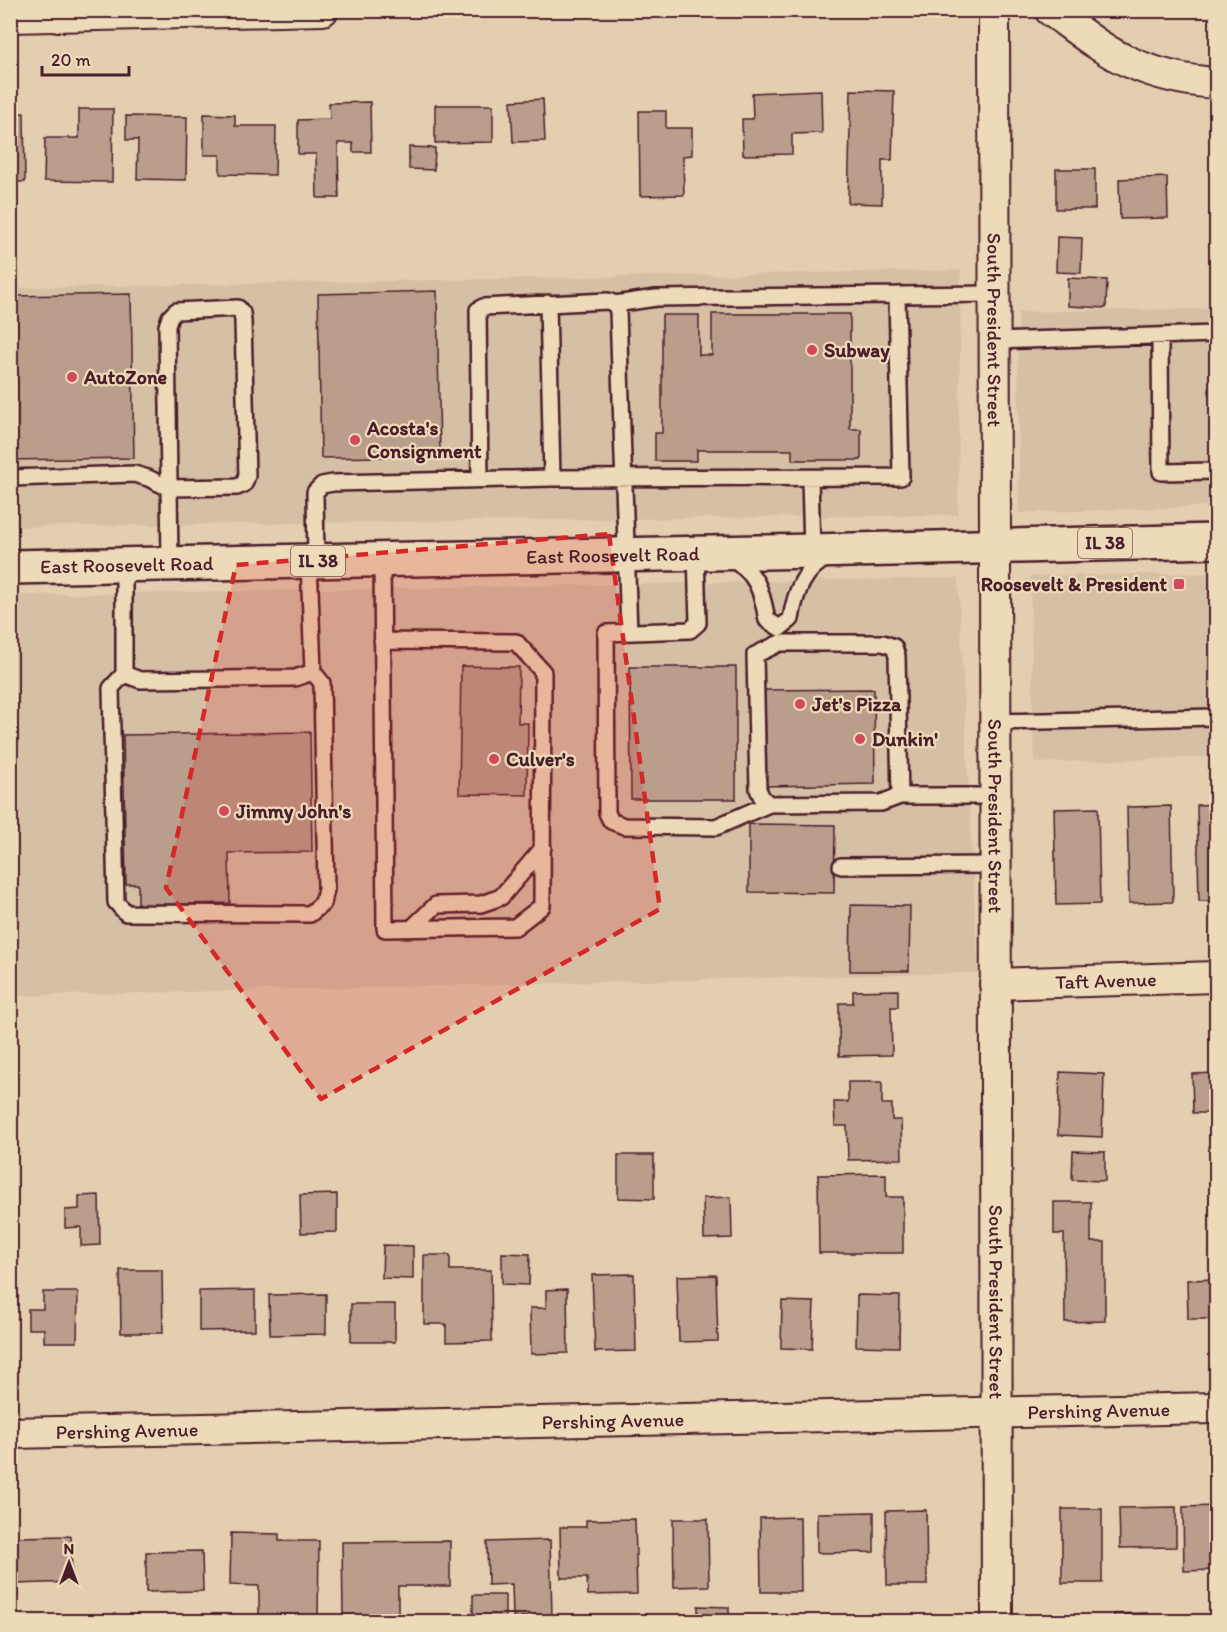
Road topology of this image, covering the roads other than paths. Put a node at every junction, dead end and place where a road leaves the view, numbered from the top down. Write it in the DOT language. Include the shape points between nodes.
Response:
graph roads {
  1 [pos="323,10"];
  2 [pos="993,10"];
  3 [pos="1050,10"];
  4 [pos="10,17"];
  5 [pos="1216,83"];
  6 [pos="993,294"];
  7 [pos="897,295"];
  8 [pos="548,303"];
  9 [pos="615,304"];
  10 [pos="1216,334"];
  11 [pos="1160,336"];
  12 [pos="993,341"];
  13 [pos="1216,471"];
  14 [pos="10,478"];
  15 [pos="552,478"];
  16 [pos="624,478"];
  17 [pos="810,478"];
  18 [pos="480,479"];
  19 [pos="169,488"];
  20 [pos="1216,541"];
  21 [pos="994,547"];
  22 [pos="847,550"];
  23 [pos="812,551"];
  24 [pos="706,553"];
  25 [pos="626,555"];
  26 [pos="382,560"];
  27 [pos="313,561"];
  28 [pos="170,563"];
  29 [pos="124,564"];
  30 [pos="10,567"];
  31 [pos="628,632"];
  32 [pos="780,636"];
  33 [pos="382,641"];
  34 [pos="313,672"];
  35 [pos="124,674"];
  36 [pos="1216,717"];
  37 [pos="995,722"];
  38 [pos="900,796"];
  39 [pos="995,796"];
  40 [pos="769,804"];
  41 [pos="543,848"];
  42 [pos="995,865"];
  43 [pos="841,866"];
  44 [pos="411,928"];
  45 [pos="1216,977"];
  46 [pos="995,984"];
  47 [pos="1216,1408"];
  48 [pos="996,1413"];
  49 [pos="10,1433"];
  50 [pos="997,1622"];
  1 -- 4 [label="street"];
  2 -- 6 [label="street, South President Street"];
  3 -- 5 [label="street" via="1125,60 1175,77"];
  6 -- 7 [label="lane"];
  6 -- 12 [label="street, South President Street"];
  7 -- 9 [label="lane" via="656,298"];
  7 -- 17 [label="lane" via="901,477"];
  8 -- 9 [label="lane"];
  8 -- 15 [label="lane"];
  8 -- 18 [label="lane" via="478,310"];
  9 -- 16 [label="lane"];
  10 -- 11 [label="lane"];
  11 -- 12 [label="lane"];
  11 -- 13 [label="lane" via="1161,472"];
  12 -- 21 [label="street, South President Street"];
  14 -- 19 [label="lane" via="134,474"];
  15 -- 16 [label="lane"];
  15 -- 18 [label="lane"];
  16 -- 17 [label="lane"];
  16 -- 25 [label="lane"];
  17 -- 23 [label="lane"];
  18 -- 27 [label="lane" via="322,485 315,492"];
  19 -- 19 [label="lane" via="170,317 176,311 238,308 243,321 247,476 244,484"];
  19 -- 28 [label="lane"];
  20 -- 21 [label="main road, East Roosevelt Road / IL 38"];
  21 -- 22 [label="main road, East Roosevelt Road / IL 38"];
  21 -- 37 [label="street, South President Street"];
  22 -- 23 [label="main road, East Roosevelt Road / IL 38"];
  22 -- 32 [label="lane" via="822,560 806,576 794,599 791,620"];
  23 -- 24 [label="main road, East Roosevelt Road / IL 38"];
  24 -- 25 [label="main road, East Roosevelt Road / IL 38"];
  24 -- 31 [label="lane" via="698,623 690,630"];
  24 -- 32 [label="lane" via="736,562 753,575 764,599 767,620"];
  25 -- 26 [label="main road, East Roosevelt Road / IL 38"];
  25 -- 31 [label="lane"];
  26 -- 27 [label="main road, East Roosevelt Road / IL 38"];
  26 -- 33 [label="lane"];
  27 -- 28 [label="main road, East Roosevelt Road / IL 38"];
  27 -- 34 [label="lane"];
  28 -- 29 [label="main road, East Roosevelt Road / IL 38"];
  29 -- 30 [label="main road, East Roosevelt Road / IL 38"];
  29 -- 35 [label="lane"];
  31 -- 40 [label="lane" via="606,633 607,813 611,821 624,826 716,827"];
  32 -- 38 [label="lane" via="894,647"];
  32 -- 40 [label="lane" via="755,655 758,789"];
  33 -- 41 [label="lane" via="516,642 543,672"];
  33 -- 44 [label="lane" via="384,929"];
  34 -- 35 [label="lane" via="295,678 140,680"];
  34 -- 35 [label="lane" via="322,683 326,889 323,903 310,914 126,913 116,902 111,688"];
  36 -- 37 [label="lane"];
  37 -- 39 [label="street, South President Street"];
  38 -- 39 [label="lane"];
  38 -- 40 [label="lane" via="880,803"];
  39 -- 42 [label="street, South President Street"];
  41 -- 44 [label="lane" via="501,897 481,904 436,905"];
  41 -- 44 [label="lane" via="542,906 515,927"];
  42 -- 43 [label="lane"];
  42 -- 46 [label="street, South President Street"];
  45 -- 46 [label="street, Taft Avenue"];
  46 -- 48 [label="street, South President Street"];
  47 -- 48 [label="street, Pershing Avenue"];
  48 -- 49 [label="street, Pershing Avenue"];
  48 -- 50 [label="street, South President Street"];
}
